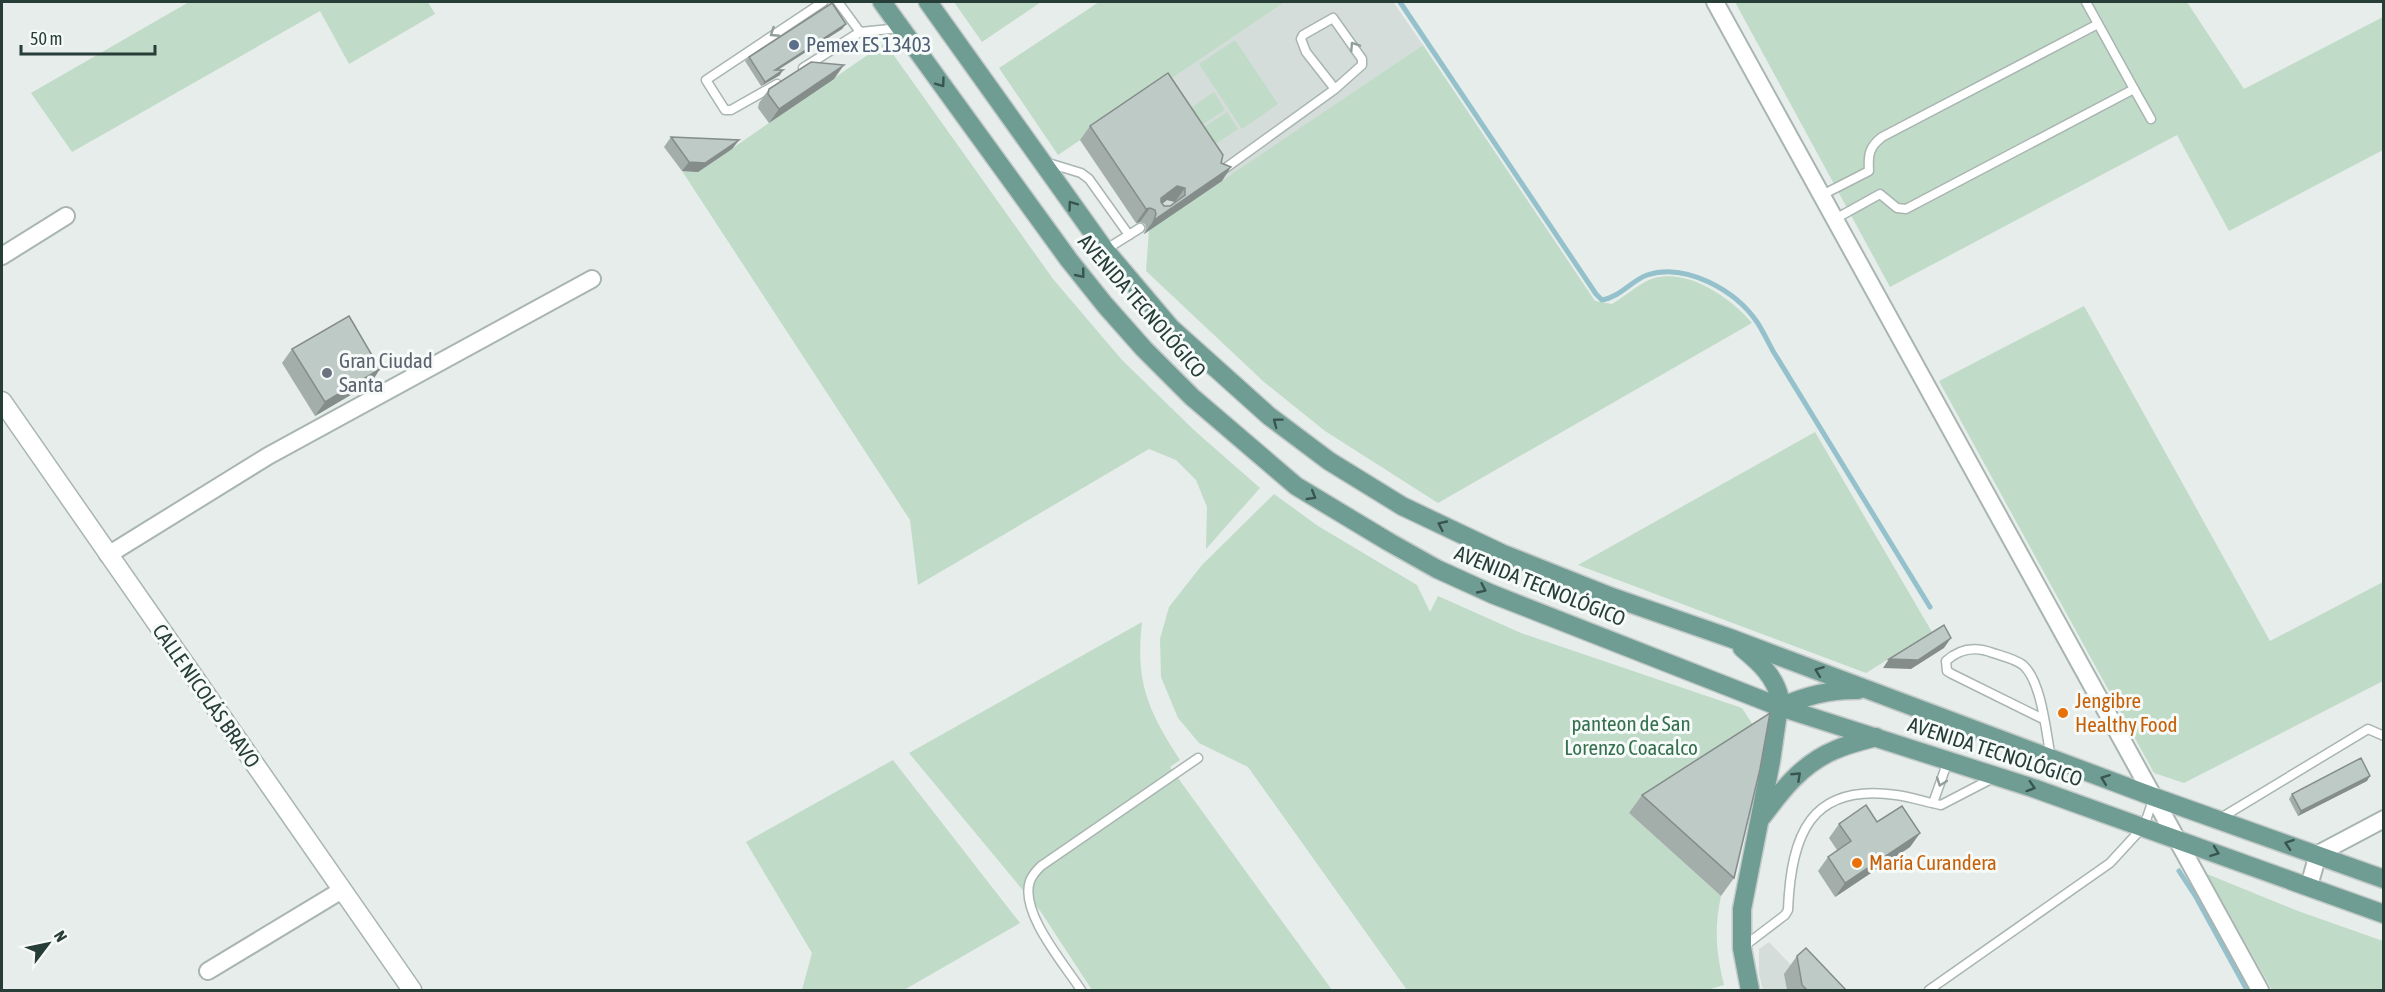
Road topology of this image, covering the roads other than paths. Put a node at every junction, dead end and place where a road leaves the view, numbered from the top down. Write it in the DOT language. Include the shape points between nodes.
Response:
graph roads {
  1 [pos="824,2"];
  2 [pos="838,2"];
  3 [pos="882,2"];
  4 [pos="928,2"];
  5 [pos="1715,2"];
  6 [pos="2086,2"];
  7 [pos="2098,24"];
  8 [pos="902,27"];
  9 [pos="860,32"];
  10 [pos="794,74"];
  11 [pos="784,79"];
  12 [pos="2134,89"];
  13 [pos="1335,90"];
  14 [pos="2151,119"];
  15 [pos="1039,160"];
  16 [pos="1217,174"];
  17 [pos="1822,195"];
  18 [pos="66,216"];
  19 [pos="1834,219"];
  20 [pos="1140,228"];
  21 [pos="1129,235"];
  22 [pos="1105,250"];
  23 [pos="2,256"];
  24 [pos="592,279"];
  25 [pos="2,401"];
  26 [pos="108,555"];
  27 [pos="1730,638"];
  28 [pos="1874,692"];
  29 [pos="1780,707"];
  30 [pos="2043,719"];
  31 [pos="1875,736"];
  32 [pos="2384,736"];
  33 [pos="1198,758"];
  34 [pos="2051,758"];
  35 [pos="1948,761"];
  36 [pos="1996,776"];
  37 [pos="2154,797"];
  38 [pos="1933,803"];
  39 [pos="2219,819"];
  40 [pos="2384,819"];
  41 [pos="1759,821"];
  42 [pos="2144,826"];
  43 [pos="2177,839"];
  44 [pos="2318,854"];
  45 [pos="2381,875"];
  46 [pos="2309,886"];
  47 [pos="342,891"];
  48 [pos="2384,914"];
  49 [pos="1742,948"];
  50 [pos="208,971"];
  51 [pos="412,990"];
  52 [pos="1082,990"];
  53 [pos="1750,990"];
  54 [pos="1929,990"];
  55 [pos="2260,990"];
  1 -- 11 [label="lane, one-way" via="706,80 725,110 731,110"];
  2 -- 9 [label="lane"];
  3 -- 8 [label="main road, AVENIDA TECNOLÓGICO"];
  4 -- 15 [label="main road, AVENIDA TECNOLÓGICO"];
  5 -- 17 [label="street"];
  6 -- 7 [label="lane"];
  7 -- 12 [label="lane"];
  7 -- 17 [label="lane" via="1882,137 1872,145 1869,171"];
  8 -- 9 [label="lane"];
  8 -- 29 [label="main road, AVENIDA TECNOLÓGICO, one-way" via="1105,305 1192,397 1282,477 1437,569"];
  9 -- 10 [label="lane"];
  12 -- 14 [label="lane"];
  12 -- 19 [label="lane" via="1906,209 1898,208 1880,194"];
  13 -- 13 [label="lane, one-way" via="1363,62 1333,18 1303,34 1301,39 1306,52"];
  13 -- 16 [label="lane"];
  15 -- 21 [label="lane" via="1089,179"];
  22 -- 15 [label="main road, AVENIDA TECNOLÓGICO, one-way"];
  17 -- 19 [label="street"];
  18 -- 23 [label="street"];
  19 -- 37 [label="street"];
  20 -- 21 [label="lane"];
  21 -- 22 [label="lane"];
  27 -- 22 [label="main road, AVENIDA TECNOLÓGICO, one-way" via="1501,553 1393,501 1269,417 1171,328"];
  24 -- 26 [label="street" via="268,456"];
  25 -- 26 [label="street, CALLE NICOLÁS BRAVO"];
  26 -- 47 [label="street, CALLE NICOLÁS BRAVO"];
  28 -- 27 [label="main road, AVENIDA TECNOLÓGICO, one-way"];
  27 -- 29 [label="main road" via="1766,669 1778,690"];
  28 -- 29 [label="main road" via="1831,691"];
  28 -- 34 [label="main road, AVENIDA TECNOLÓGICO"];
  29 -- 31 [label="main road, AVENIDA TECNOLÓGICO"];
  29 -- 41 [label="main road"];
  30 -- 30 [label="lane" via="2035,684 2018,662 1979,648 1965,650 1946,661 1945,666 1952,674"];
  30 -- 34 [label="lane"];
  31 -- 35 [label="main road, AVENIDA TECNOLÓGICO"];
  41 -- 31 [label="main road, one-way" via="1787,785 1812,762"];
  32 -- 39 [label="lane" via="2368,729"];
  33 -- 52 [label="lane" via="1041,866 1030,881 1028,893 1037,922"];
  37 -- 34 [label="main road, AVENIDA TECNOLÓGICO, one-way"];
  35 -- 36 [label="main road, AVENIDA TECNOLÓGICO"];
  35 -- 38 [label="lane, one-way"];
  36 -- 38 [label="lane" via="1944,804"];
  36 -- 42 [label="main road, AVENIDA TECNOLÓGICO, one-way"];
  37 -- 39 [label="main road, AVENIDA TECNOLÓGICO"];
  37 -- 42 [label="lane"];
  37 -- 43 [label="street"];
  38 -- 49 [label="lane" via="1866,793 1827,803 1814,815 1796,849 1788,910"];
  44 -- 39 [label="main road, AVENIDA TECNOLÓGICO, one-way"];
  40 -- 44 [label="street"];
  41 -- 49 [label="main road" via="1742,909"];
  42 -- 43 [label="main road, AVENIDA TECNOLÓGICO"];
  42 -- 54 [label="lane" via="2110,863"];
  43 -- 46 [label="main road, AVENIDA TECNOLÓGICO, one-way"];
  43 -- 55 [label="street"];
  44 -- 45 [label="main road, AVENIDA TECNOLÓGICO"];
  44 -- 46 [label="street"];
  46 -- 48 [label="main road, AVENIDA TECNOLÓGICO"];
  47 -- 50 [label="street"];
  47 -- 51 [label="street, CALLE NICOLÁS BRAVO"];
  49 -- 53 [label="main road"];
}
